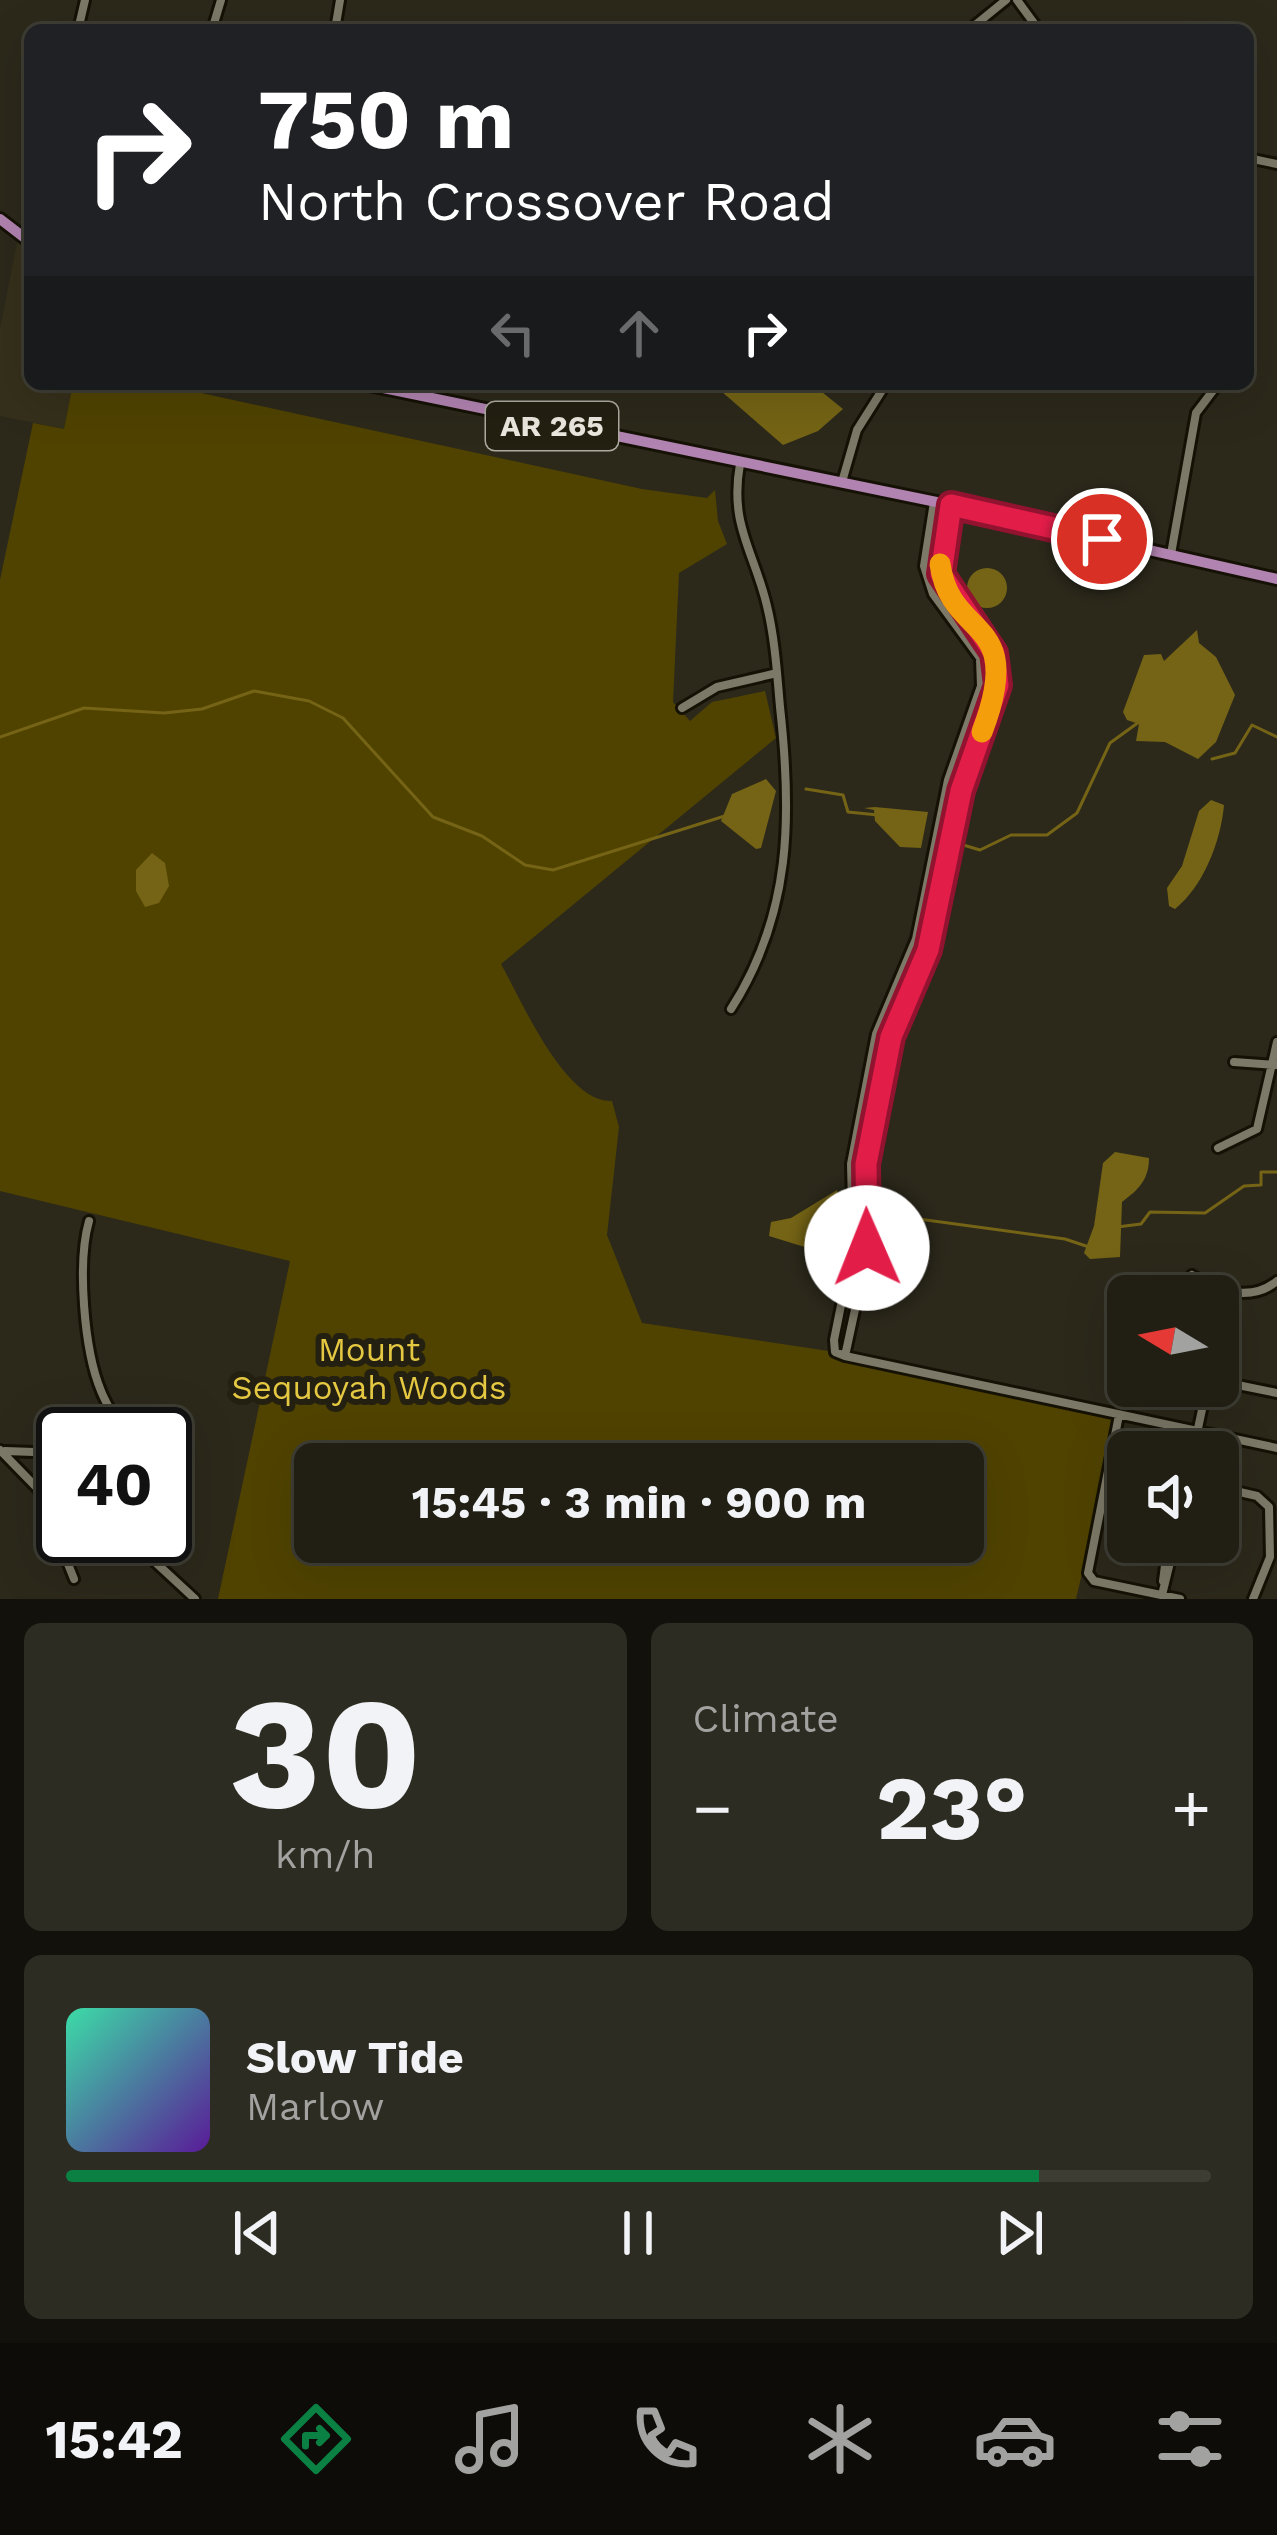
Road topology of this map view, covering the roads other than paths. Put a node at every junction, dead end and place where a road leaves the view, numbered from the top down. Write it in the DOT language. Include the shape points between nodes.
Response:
graph roads {
  1 [pos="1006,0"];
  2 [pos="976,24"];
  3 [pos="392,390"];
  4 [pos="882,390"];
  5 [pos="1213,390"];
  6 [pos="740,464"];
  7 [pos="841,484"];
  8 [pos="934,502"];
  9 [pos="951,505"];
  10 [pos="1171,554"];
  11 [pos="1277,579"];
  12 [pos="777,673"];
  13 [pos="682,709"];
  14 [pos="731,1009"];
  15 [pos="1277,1042"];
  16 [pos="1234,1062"];
  17 [pos="1275,1065"];
  18 [pos="1218,1148"];
  19 [pos="89,1221"];
  20 [pos="853,1246"];
  21 [pos="867,1248"];
  22 [pos="1277,1281"];
  23 [pos="1239,1293"];
  24 [pos="845,1356"];
  25 [pos="1239,1385"];
  26 [pos="1277,1393"];
  27 [pos="108,1407"];
  28 [pos="1202,1407"];
  29 [pos="1119,1414"];
  30 [pos="1197,1431"];
  31 [pos="1239,1440"];
  32 [pos="1277,1448"];
  33 [pos="0,1449"];
  34 [pos="36,1454"];
  35 [pos="1239,1492"];
  36 [pos="1273,1506"];
  37 [pos="156,1563"];
  38 [pos="1168,1563"];
  39 [pos="74,1579"];
  40 [pos="1162,1595"];
  41 [pos="195,1599"];
  42 [pos="1180,1599"];
  43 [pos="1253,1599"];
  1 -- 2 [label="street"];
  3 -- 6 [label="main road, AR 265"];
  4 -- 7 [label="street" via="857,430"];
  5 -- 10 [label="street" via="1196,413"];
  6 -- 7 [label="main road, AR 265"];
  6 -- 12 [label="street" via="736,520 766,602"];
  7 -- 8 [label="main road, AR 265"];
  8 -- 9 [label="main road, AR 265"];
  8 -- 20 [label="street" via="924,566 933,594 980,658 981,686 948,781 916,939 876,1034 851,1164"];
  9 -- 10 [label="main road, AR 265"];
  9 -- 21 [label="street" via="941,574 994,653 998,685 961,791 928,950 891,1037 866,1164"];
  10 -- 11 [label="main road, AR 265"];
  12 -- 13 [label="street" via="717,687"];
  12 -- 14 [label="street" via="790,795 786,865 767,937"];
  15 -- 17 [label="street"];
  16 -- 17 [label="street"];
  17 -- 18 [label="street" via="1257,1129"];
  19 -- 27 [label="street" via="81,1268"];
  20 -- 21 [label="street"];
  20 -- 24 [label="street" via="834,1340"];
  21 -- 24 [label="street"];
  22 -- 23 [label="street"];
  24 -- 29 [label="street"];
  25 -- 26 [label="street"];
  28 -- 30 [label="street"];
  29 -- 30 [label="street"];
  29 -- 40 [label="street" via="1087,1566 1091,1577"];
  31 -- 32 [label="street"];
  33 -- 34 [label="street"];
  33 -- 39 [label="street" via="38,1489"];
  35 -- 36 [label="street"];
  36 -- 43 [label="street" via="1270,1557"];
  37 -- 41 [label="street"];
  38 -- 40 [label="street"];
  40 -- 42 [label="street"];
}
